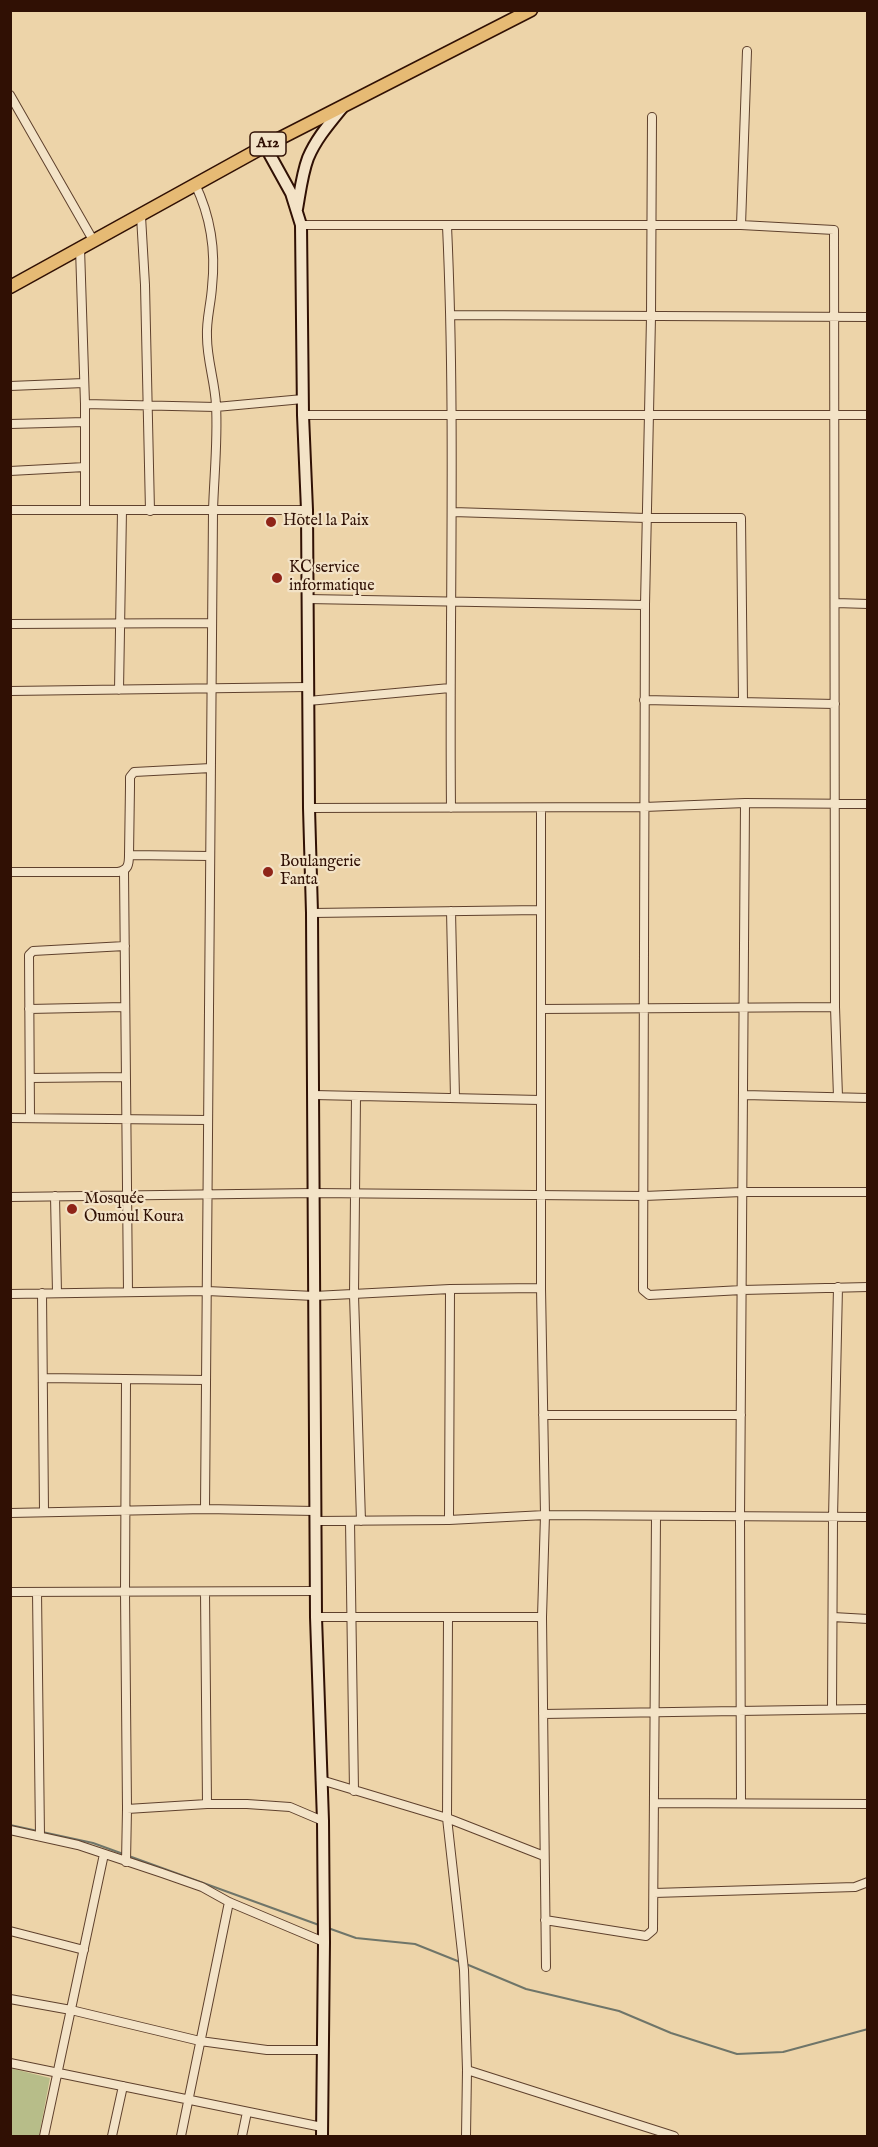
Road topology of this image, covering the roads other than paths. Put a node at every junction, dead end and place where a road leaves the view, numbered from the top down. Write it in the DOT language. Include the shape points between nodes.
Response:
graph roads {
  1 [pos="531,10"];
  2 [pos="747,51"];
  3 [pos="10,95"];
  4 [pos="345,105"];
  5 [pos="652,117"];
  6 [pos="265,146"];
  7 [pos="195,184"];
  8 [pos="297,210"];
  9 [pos="141,216"];
  10 [pos="652,224"];
  11 [pos="301,225"];
  12 [pos="741,225"];
  13 [pos="447,226"];
  14 [pos="93,240"];
  15 [pos="80,248"];
  16 [pos="10,287"];
  17 [pos="451,315"];
  18 [pos="834,316"];
  19 [pos="651,317"];
  20 [pos="867,317"];
  21 [pos="84,383"];
  22 [pos="10,386"];
  23 [pos="303,399"];
  24 [pos="85,404"];
  25 [pos="149,404"];
  26 [pos="216,407"];
  27 [pos="836,414"];
  28 [pos="303,415"];
  29 [pos="451,415"];
  30 [pos="648,415"];
  31 [pos="867,415"];
  32 [pos="85,422"];
  33 [pos="10,424"];
  34 [pos="85,467"];
  35 [pos="10,471"];
  36 [pos="10,510"];
  37 [pos="85,510"];
  38 [pos="122,510"];
  39 [pos="306,510"];
  40 [pos="150,511"];
  41 [pos="213,511"];
  42 [pos="453,512"];
  43 [pos="646,518"];
  44 [pos="307,599"];
  45 [pos="451,602"];
  46 [pos="836,603"];
  47 [pos="867,604"];
  48 [pos="645,605"];
  49 [pos="212,623"];
  50 [pos="10,624"];
  51 [pos="120,624"];
  52 [pos="308,687"];
  53 [pos="450,688"];
  54 [pos="212,689"];
  55 [pos="119,690"];
  56 [pos="10,691"];
  57 [pos="644,700"];
  58 [pos="308,701"];
  59 [pos="743,702"];
  60 [pos="835,704"];
  61 [pos="211,768"];
  62 [pos="745,803"];
  63 [pos="836,804"];
  64 [pos="867,804"];
  65 [pos="541,807"];
  66 [pos="644,807"];
  67 [pos="309,808"];
  68 [pos="451,808"];
  69 [pos="129,855"];
  70 [pos="210,856"];
  71 [pos="124,871"];
  72 [pos="10,872"];
  73 [pos="541,910"];
  74 [pos="451,911"];
  75 [pos="312,913"];
  76 [pos="125,946"];
  77 [pos="125,1007"];
  78 [pos="644,1007"];
  79 [pos="835,1007"];
  80 [pos="744,1008"];
  81 [pos="29,1009"];
  82 [pos="541,1009"];
  83 [pos="126,1077"];
  84 [pos="30,1078"];
  85 [pos="314,1095"];
  86 [pos="744,1095"];
  87 [pos="356,1096"];
  88 [pos="838,1097"];
  89 [pos="455,1098"];
  90 [pos="867,1098"];
  91 [pos="540,1100"];
  92 [pos="10,1118"];
  93 [pos="30,1118"];
  94 [pos="126,1119"];
  95 [pos="208,1120"];
  96 [pos="742,1192"];
  97 [pos="867,1192"];
  98 [pos="314,1193"];
  99 [pos="354,1194"];
  100 [pos="208,1195"];
  101 [pos="55,1196"];
  102 [pos="128,1196"];
  103 [pos="540,1196"];
  104 [pos="644,1196"];
  105 [pos="10,1197"];
  106 [pos="838,1287"];
  107 [pos="867,1287"];
  108 [pos="541,1288"];
  109 [pos="450,1289"];
  110 [pos="741,1290"];
  111 [pos="128,1292"];
  112 [pos="207,1292"];
  113 [pos="42,1293"];
  114 [pos="57,1293"];
  115 [pos="10,1294"];
  116 [pos="354,1295"];
  117 [pos="314,1296"];
  118 [pos="43,1378"];
  119 [pos="126,1380"];
  120 [pos="206,1380"];
  121 [pos="543,1414"];
  122 [pos="741,1415"];
  123 [pos="205,1509"];
  124 [pos="126,1511"];
  125 [pos="44,1512"];
  126 [pos="10,1513"];
  127 [pos="545,1515"];
  128 [pos="315,1516"];
  129 [pos="656,1516"];
  130 [pos="740,1517"];
  131 [pos="867,1517"];
  132 [pos="833,1518"];
  133 [pos="450,1520"];
  134 [pos="350,1521"];
  135 [pos="361,1521"];
  136 [pos="316,1591"];
  137 [pos="10,1592"];
  138 [pos="37,1592"];
  139 [pos="125,1592"];
  140 [pos="205,1592"];
  141 [pos="316,1617"];
  142 [pos="352,1617"];
  143 [pos="448,1617"];
  144 [pos="542,1617"];
  145 [pos="833,1617"];
  146 [pos="867,1619"];
  147 [pos="832,1709"];
  148 [pos="867,1709"];
  149 [pos="655,1712"];
  150 [pos="740,1712"];
  151 [pos="543,1714"];
  152 [pos="321,1780"];
  153 [pos="354,1791"];
  154 [pos="654,1803"];
  155 [pos="741,1803"];
  156 [pos="207,1804"];
  157 [pos="867,1804"];
  158 [pos="127,1809"];
  159 [pos="447,1818"];
  160 [pos="323,1821"];
  161 [pos="10,1830"];
  162 [pos="40,1836"];
  163 [pos="104,1854"];
  164 [pos="544,1856"];
  165 [pos="126,1862"];
  166 [pos="867,1882"];
  167 [pos="654,1893"];
  168 [pos="229,1902"];
  169 [pos="545,1920"];
  170 [pos="10,1931"];
  171 [pos="324,1942"];
  172 [pos="84,1950"];
  173 [pos="546,1967"];
  174 [pos="10,1999"];
  175 [pos="71,2010"];
  176 [pos="200,2041"];
  177 [pos="323,2050"];
  178 [pos="10,2063"];
  179 [pos="467,2070"];
  180 [pos="58,2073"];
  181 [pos="123,2086"];
  182 [pos="189,2101"];
  183 [pos="247,2112"];
  184 [pos="322,2132"];
  185 [pos="44,2136"];
  186 [pos="112,2136"];
  187 [pos="182,2136"];
  188 [pos="242,2136"];
  189 [pos="466,2136"];
  190 [pos="674,2136"];
  1 -- 4 [label="main road, A12"];
  2 -- 12 [label="street"];
  3 -- 14 [label="street"];
  4 -- 6 [label="main road, A12"];
  4 -- 8 [label="street" via="310,155"];
  5 -- 10 [label="street"];
  6 -- 7 [label="main road, A12"];
  6 -- 8 [label="street"];
  7 -- 9 [label="main road, A12"];
  7 -- 26 [label="street" via="211,227 213,278 207,341"];
  8 -- 11 [label="street"];
  9 -- 14 [label="main road, A12"];
  9 -- 25 [label="street"];
  10 -- 12 [label="street"];
  10 -- 13 [label="street"];
  10 -- 19 [label="street"];
  11 -- 13 [label="street"];
  11 -- 23 [label="street"];
  12 -- 18 [label="street" via="834,230"];
  13 -- 17 [label="street"];
  14 -- 15 [label="main road, A12"];
  15 -- 16 [label="main road, A12"];
  15 -- 21 [label="street"];
  17 -- 19 [label="street"];
  17 -- 29 [label="street"];
  18 -- 19 [label="street"];
  18 -- 20 [label="street"];
  18 -- 27 [label="street"];
  19 -- 30 [label="street"];
  21 -- 22 [label="street"];
  21 -- 24 [label="street"];
  23 -- 26 [label="street"];
  23 -- 28 [label="street"];
  24 -- 25 [label="street"];
  24 -- 32 [label="street"];
  25 -- 26 [label="street"];
  25 -- 40 [label="street"];
  26 -- 41 [label="street"];
  27 -- 30 [label="street"];
  27 -- 31 [label="street"];
  27 -- 46 [label="street"];
  28 -- 29 [label="street"];
  28 -- 39 [label="street"];
  29 -- 30 [label="street"];
  29 -- 42 [label="street"];
  30 -- 43 [label="street"];
  32 -- 33 [label="street"];
  32 -- 34 [label="street"];
  34 -- 35 [label="street"];
  34 -- 37 [label="street"];
  36 -- 37 [label="street"];
  37 -- 38 [label="street"];
  38 -- 40 [label="street"];
  38 -- 51 [label="street"];
  39 -- 41 [label="street"];
  39 -- 44 [label="street"];
  40 -- 41 [label="street"];
  41 -- 49 [label="street"];
  42 -- 43 [label="street"];
  42 -- 45 [label="street"];
  43 -- 48 [label="street"];
  43 -- 59 [label="street" via="741,518"];
  44 -- 45 [label="street"];
  44 -- 52 [label="street"];
  45 -- 48 [label="street"];
  45 -- 53 [label="street"];
  46 -- 47 [label="street"];
  46 -- 60 [label="street"];
  48 -- 57 [label="street"];
  49 -- 51 [label="street"];
  49 -- 54 [label="street"];
  50 -- 51 [label="street"];
  51 -- 55 [label="street"];
  52 -- 54 [label="street"];
  52 -- 58 [label="street"];
  53 -- 58 [label="street"];
  53 -- 68 [label="street"];
  54 -- 55 [label="street"];
  54 -- 61 [label="street"];
  55 -- 56 [label="street"];
  57 -- 59 [label="street"];
  57 -- 66 [label="street"];
  58 -- 67 [label="street"];
  59 -- 60 [label="street"];
  60 -- 63 [label="street"];
  61 -- 69 [label="street" via="134,772 130,777"];
  61 -- 70 [label="street"];
  62 -- 63 [label="street"];
  62 -- 66 [label="street"];
  62 -- 80 [label="street"];
  63 -- 64 [label="street"];
  63 -- 79 [label="street"];
  65 -- 66 [label="street"];
  65 -- 68 [label="street"];
  65 -- 73 [label="street"];
  66 -- 78 [label="street"];
  67 -- 68 [label="street"];
  67 -- 75 [label="street"];
  69 -- 70 [label="street"];
  69 -- 71 [label="street"];
  70 -- 95 [label="street"];
  71 -- 72 [label="street"];
  71 -- 76 [label="street"];
  73 -- 74 [label="street"];
  73 -- 82 [label="street"];
  74 -- 75 [label="street"];
  74 -- 89 [label="street"];
  75 -- 85 [label="street"];
  76 -- 77 [label="street"];
  76 -- 81 [label="street" via="33,951 29,955"];
  77 -- 81 [label="street"];
  77 -- 83 [label="street"];
  78 -- 80 [label="street"];
  78 -- 82 [label="street"];
  78 -- 104 [label="street"];
  79 -- 80 [label="street"];
  79 -- 88 [label="street"];
  80 -- 86 [label="street"];
  81 -- 84 [label="street"];
  82 -- 91 [label="street"];
  83 -- 84 [label="street"];
  83 -- 94 [label="street"];
  84 -- 93 [label="street"];
  85 -- 87 [label="street"];
  85 -- 98 [label="street"];
  86 -- 88 [label="street"];
  86 -- 96 [label="street"];
  87 -- 89 [label="street"];
  87 -- 99 [label="street"];
  88 -- 90 [label="street"];
  89 -- 91 [label="street"];
  91 -- 103 [label="street"];
  92 -- 93 [label="street"];
  93 -- 94 [label="street"];
  94 -- 95 [label="street"];
  94 -- 102 [label="street"];
  95 -- 100 [label="street"];
  96 -- 97 [label="street"];
  96 -- 104 [label="street"];
  96 -- 110 [label="street"];
  98 -- 99 [label="street"];
  98 -- 100 [label="street"];
  98 -- 117 [label="street"];
  99 -- 103 [label="street"];
  99 -- 116 [label="street"];
  100 -- 102 [label="street"];
  100 -- 112 [label="street"];
  101 -- 102 [label="street"];
  101 -- 105 [label="street"];
  101 -- 114 [label="street"];
  102 -- 111 [label="street"];
  103 -- 104 [label="street"];
  103 -- 108 [label="street"];
  104 -- 110 [label="street" via="643,1290 649,1295"];
  106 -- 107 [label="street"];
  106 -- 110 [label="street"];
  106 -- 132 [label="street"];
  108 -- 109 [label="street"];
  108 -- 121 [label="street"];
  109 -- 116 [label="street"];
  109 -- 133 [label="street"];
  110 -- 122 [label="street"];
  111 -- 112 [label="street"];
  111 -- 114 [label="street"];
  112 -- 117 [label="street"];
  112 -- 120 [label="street"];
  113 -- 114 [label="street"];
  113 -- 115 [label="street"];
  113 -- 118 [label="street"];
  116 -- 117 [label="street"];
  116 -- 135 [label="street"];
  117 -- 128 [label="street"];
  118 -- 119 [label="street"];
  118 -- 125 [label="street"];
  119 -- 120 [label="street"];
  119 -- 124 [label="street"];
  120 -- 123 [label="street"];
  121 -- 122 [label="street"];
  121 -- 127 [label="street"];
  122 -- 130 [label="street"];
  123 -- 124 [label="street"];
  123 -- 128 [label="street"];
  124 -- 125 [label="street"];
  124 -- 139 [label="street"];
  125 -- 126 [label="street"];
  127 -- 129 [label="street"];
  127 -- 133 [label="street"];
  127 -- 144 [label="street"];
  128 -- 134 [label="street"];
  128 -- 136 [label="street"];
  129 -- 130 [label="street"];
  129 -- 149 [label="street"];
  130 -- 132 [label="street"];
  130 -- 150 [label="street"];
  131 -- 132 [label="street"];
  132 -- 145 [label="street"];
  133 -- 135 [label="street"];
  134 -- 135 [label="street"];
  134 -- 142 [label="street"];
  136 -- 140 [label="street"];
  136 -- 141 [label="street"];
  137 -- 138 [label="street"];
  138 -- 139 [label="street"];
  138 -- 162 [label="street"];
  139 -- 140 [label="street"];
  139 -- 158 [label="street"];
  140 -- 156 [label="street"];
  141 -- 142 [label="street"];
  141 -- 152 [label="street"];
  142 -- 143 [label="street"];
  142 -- 153 [label="street"];
  143 -- 144 [label="street"];
  143 -- 159 [label="street"];
  144 -- 151 [label="street"];
  145 -- 146 [label="street"];
  145 -- 147 [label="street"];
  147 -- 148 [label="street"];
  147 -- 150 [label="street"];
  149 -- 150 [label="street"];
  149 -- 151 [label="street"];
  149 -- 154 [label="street"];
  150 -- 155 [label="street"];
  151 -- 164 [label="street"];
  152 -- 153 [label="street"];
  152 -- 160 [label="street"];
  153 -- 159 [label="street"];
  154 -- 155 [label="street"];
  154 -- 167 [label="street"];
  155 -- 157 [label="street"];
  156 -- 158 [label="street"];
  156 -- 160 [label="street" via="290,1807"];
  158 -- 165 [label="street"];
  159 -- 164 [label="street"];
  159 -- 179 [label="street" via="464,1970"];
  160 -- 171 [label="street"];
  161 -- 162 [label="street"];
  162 -- 163 [label="street"];
  163 -- 165 [label="street"];
  163 -- 172 [label="street"];
  164 -- 169 [label="street"];
  165 -- 168 [label="street" via="202,1887"];
  166 -- 167 [label="street" via="855,1887 820,1889"];
  167 -- 169 [label="street" via="653,1929 646,1936"];
  168 -- 171 [label="street"];
  168 -- 176 [label="street"];
  169 -- 173 [label="street"];
  170 -- 172 [label="street"];
  171 -- 177 [label="street"];
  172 -- 175 [label="street"];
  174 -- 175 [label="street"];
  175 -- 176 [label="street"];
  175 -- 180 [label="street"];
  176 -- 177 [label="street" via="267,2050"];
  176 -- 182 [label="street"];
  177 -- 184 [label="street"];
  178 -- 180 [label="street"];
  179 -- 189 [label="street"];
  179 -- 190 [label="street"];
  180 -- 181 [label="street"];
  180 -- 185 [label="street"];
  181 -- 182 [label="street"];
  181 -- 186 [label="street"];
  182 -- 183 [label="street"];
  182 -- 187 [label="street"];
  183 -- 184 [label="street"];
  183 -- 188 [label="street"];
}
